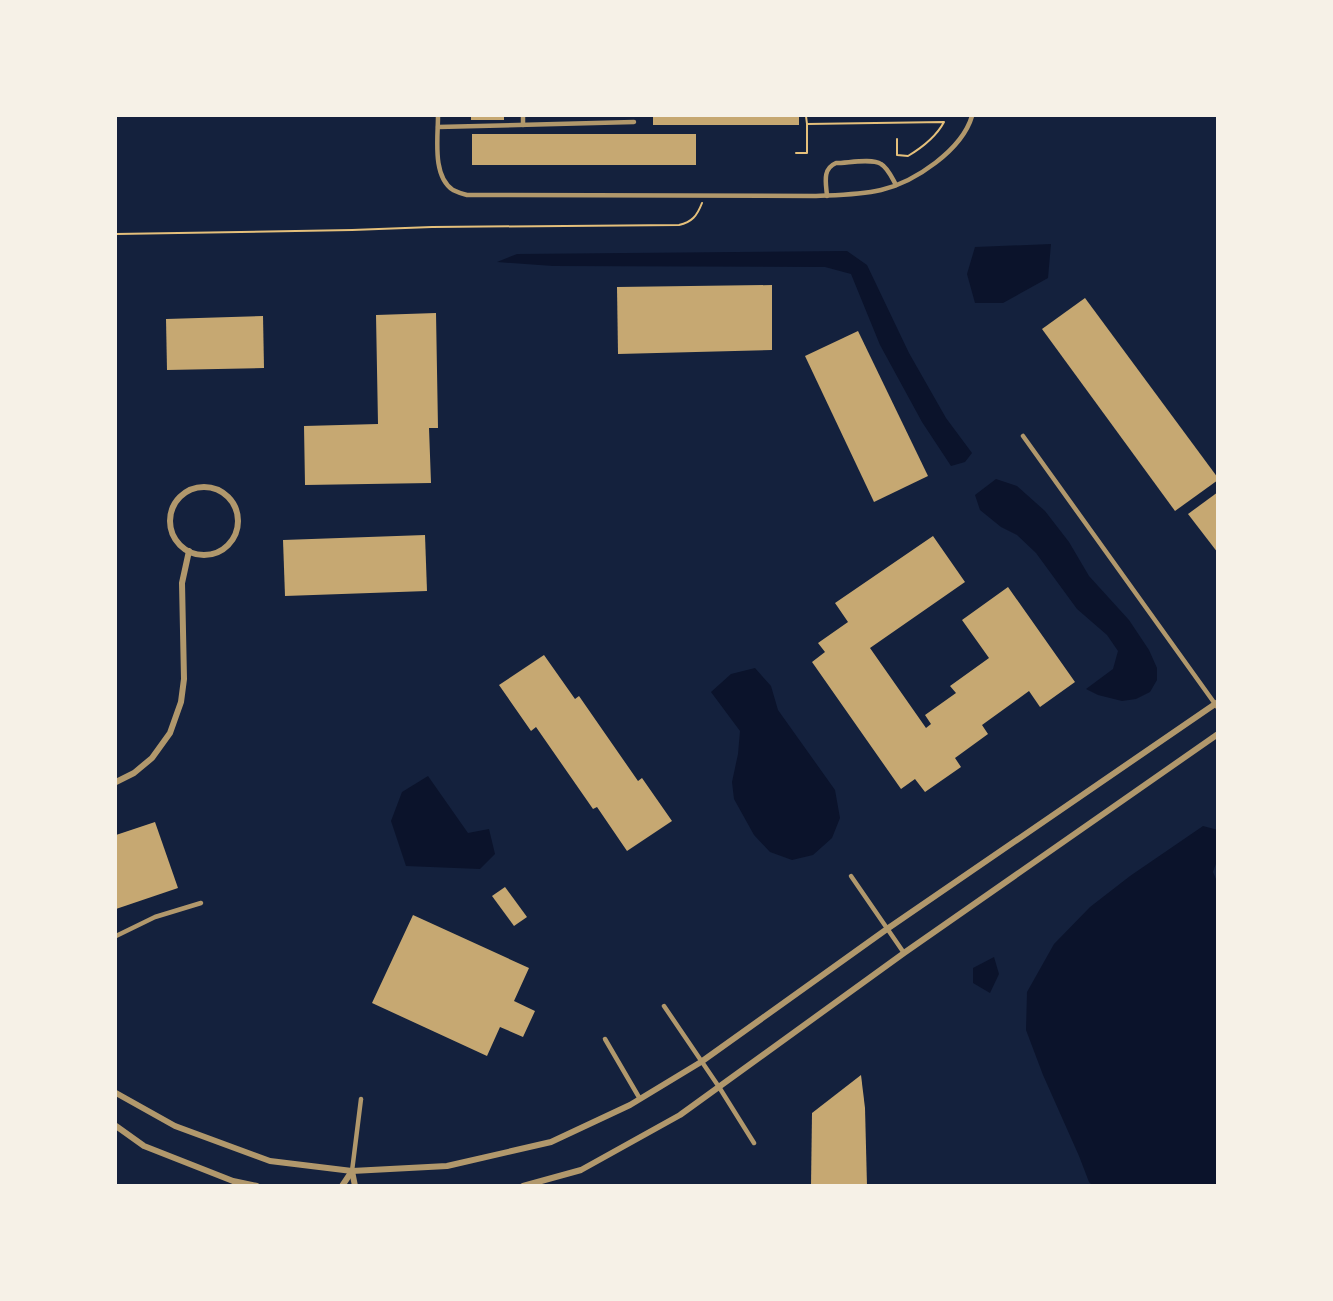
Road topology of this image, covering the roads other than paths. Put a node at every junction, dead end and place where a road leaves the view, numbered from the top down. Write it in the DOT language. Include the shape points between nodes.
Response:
graph roads {
  1 [pos="438,116"];
  2 [pos="523,116"];
  3 [pos="972,116"];
  4 [pos="634,122"];
  5 [pos="523,125"];
  6 [pos="438,128"];
  7 [pos="897,184"];
  8 [pos="827,195"];
  9 [pos="1023,436"];
  10 [pos="189,551"];
  11 [pos="1217,705"];
  12 [pos="1218,734"];
  13 [pos="116,782"];
  14 [pos="851,876"];
  15 [pos="201,903"];
  16 [pos="887,929"];
  17 [pos="116,936"];
  18 [pos="904,953"];
  19 [pos="663,1006"];
  20 [pos="605,1039"];
  21 [pos="701,1062"];
  22 [pos="719,1087"];
  23 [pos="116,1093"];
  24 [pos="361,1099"];
  25 [pos="640,1099"];
  26 [pos="116,1126"];
  27 [pos="754,1143"];
  28 [pos="352,1171"];
  29 [pos="257,1185"];
  30 [pos="342,1185"];
  31 [pos="355,1185"];
  32 [pos="523,1185"];
  1 -- 6 [label="lane"];
  2 -- 5 [label="lane"];
  3 -- 7 [label="lane" via="955,145"];
  4 -- 5 [label="lane"];
  5 -- 6 [label="lane"];
  6 -- 8 [label="lane" via="441,177 452,189 467,195"];
  7 -- 8 [label="lane" via="853,195"];
  7 -- 8 [label="lane" via="880,163 836,163 826,175"];
  9 -- 11 [label="lane"];
  10 -- 10 [label="street" via="211,554 230,543 236,534 237,512 218,490 199,487 188,491 172,509 172,532"];
  10 -- 13 [label="street" via="182,583 181,702 170,733 152,758"];
  11 -- 16 [label="street"];
  12 -- 18 [label="street"];
  14 -- 16 [label="lane"];
  15 -- 17 [label="lane" via="155,917"];
  16 -- 18 [label="lane"];
  16 -- 21 [label="street"];
  18 -- 22 [label="street"];
  19 -- 21 [label="lane"];
  20 -- 25 [label="lane"];
  21 -- 22 [label="lane"];
  21 -- 25 [label="street"];
  22 -- 27 [label="lane"];
  22 -- 32 [label="street" via="680,1115 581,1170"];
  23 -- 28 [label="street" via="175,1126 270,1161"];
  24 -- 28 [label="lane"];
  25 -- 28 [label="street" via="551,1142 447,1166"];
  26 -- 29 [label="street" via="144,1146 232,1181"];
  28 -- 30 [label="street"];
  28 -- 31 [label="street"];
}
